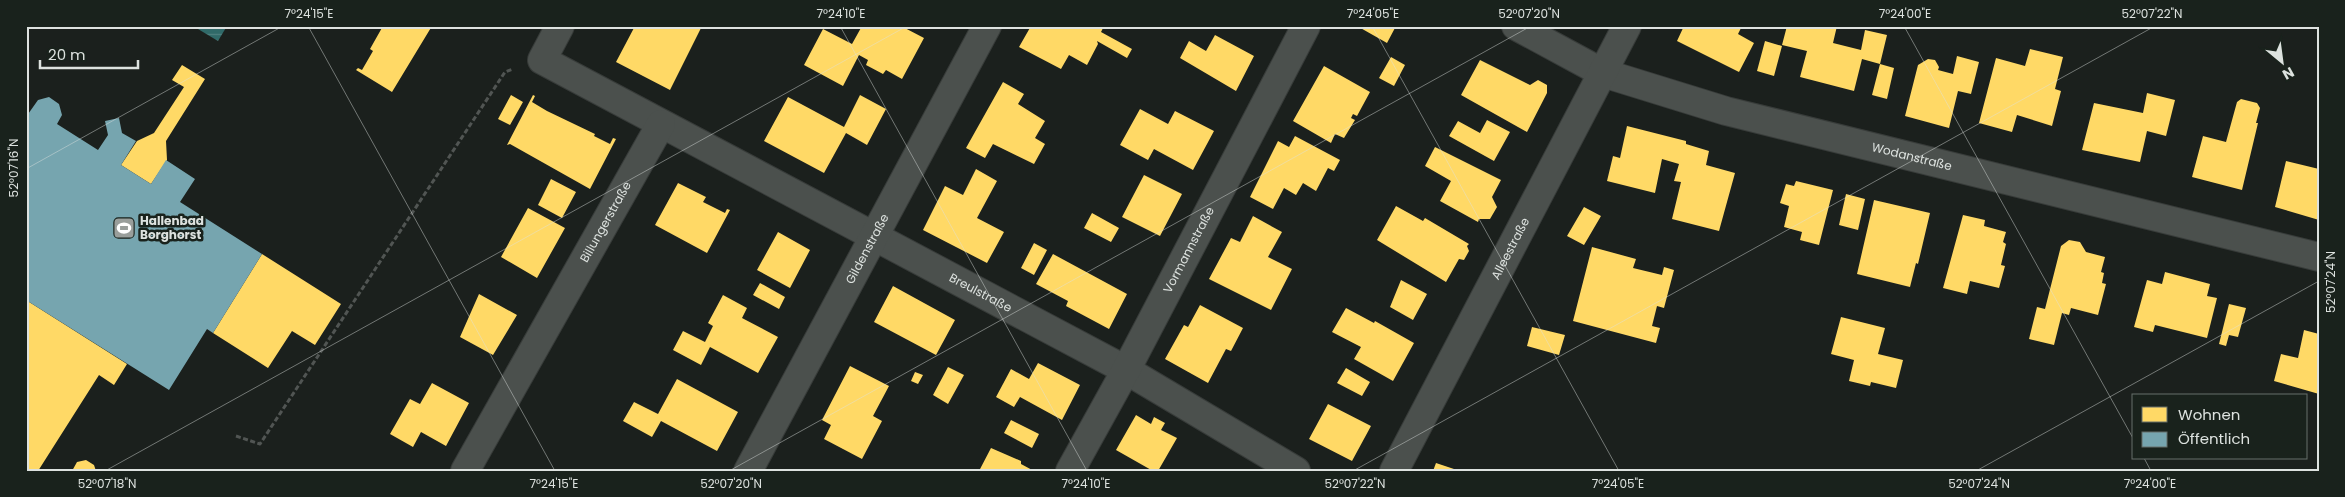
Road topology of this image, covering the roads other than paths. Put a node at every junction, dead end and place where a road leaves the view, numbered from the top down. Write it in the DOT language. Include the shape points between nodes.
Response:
graph roads {
  1 [pos="560,26"];
  2 [pos="987,26"];
  3 [pos="1306,26"];
  4 [pos="1516,26"];
  5 [pos="1627,26"];
  6 [pos="1603,74"];
  7 [pos="661,124"];
  8 [pos="874,236"];
  9 [pos="2319,257"];
  10 [pos="1126,370"];
  11 [pos="465,471"];
  12 [pos="748,471"];
  13 [pos="1070,471"];
  14 [pos="1296,471"];
  15 [pos="1394,471"];
  1 -- 7 [label="street" via="542,60"];
  2 -- 8 [label="street, Gildenstraße"];
  3 -- 10 [label="street, Vormannstraße"];
  4 -- 6 [label="street, Wodanstraße"];
  5 -- 6 [label="street, Alleestraße"];
  6 -- 9 [label="street, Wodanstraße" via="1726,111"];
  6 -- 15 [label="street, Alleestraße"];
  7 -- 8 [label="street, Breulstraße"];
  7 -- 11 [label="street, Billungerstraße"];
  8 -- 10 [label="street, Breulstraße"];
  8 -- 12 [label="street, Gildenstraße"];
  10 -- 13 [label="street, Vormannstraße"];
  10 -- 14 [label="street, Breulstraße"];
}
